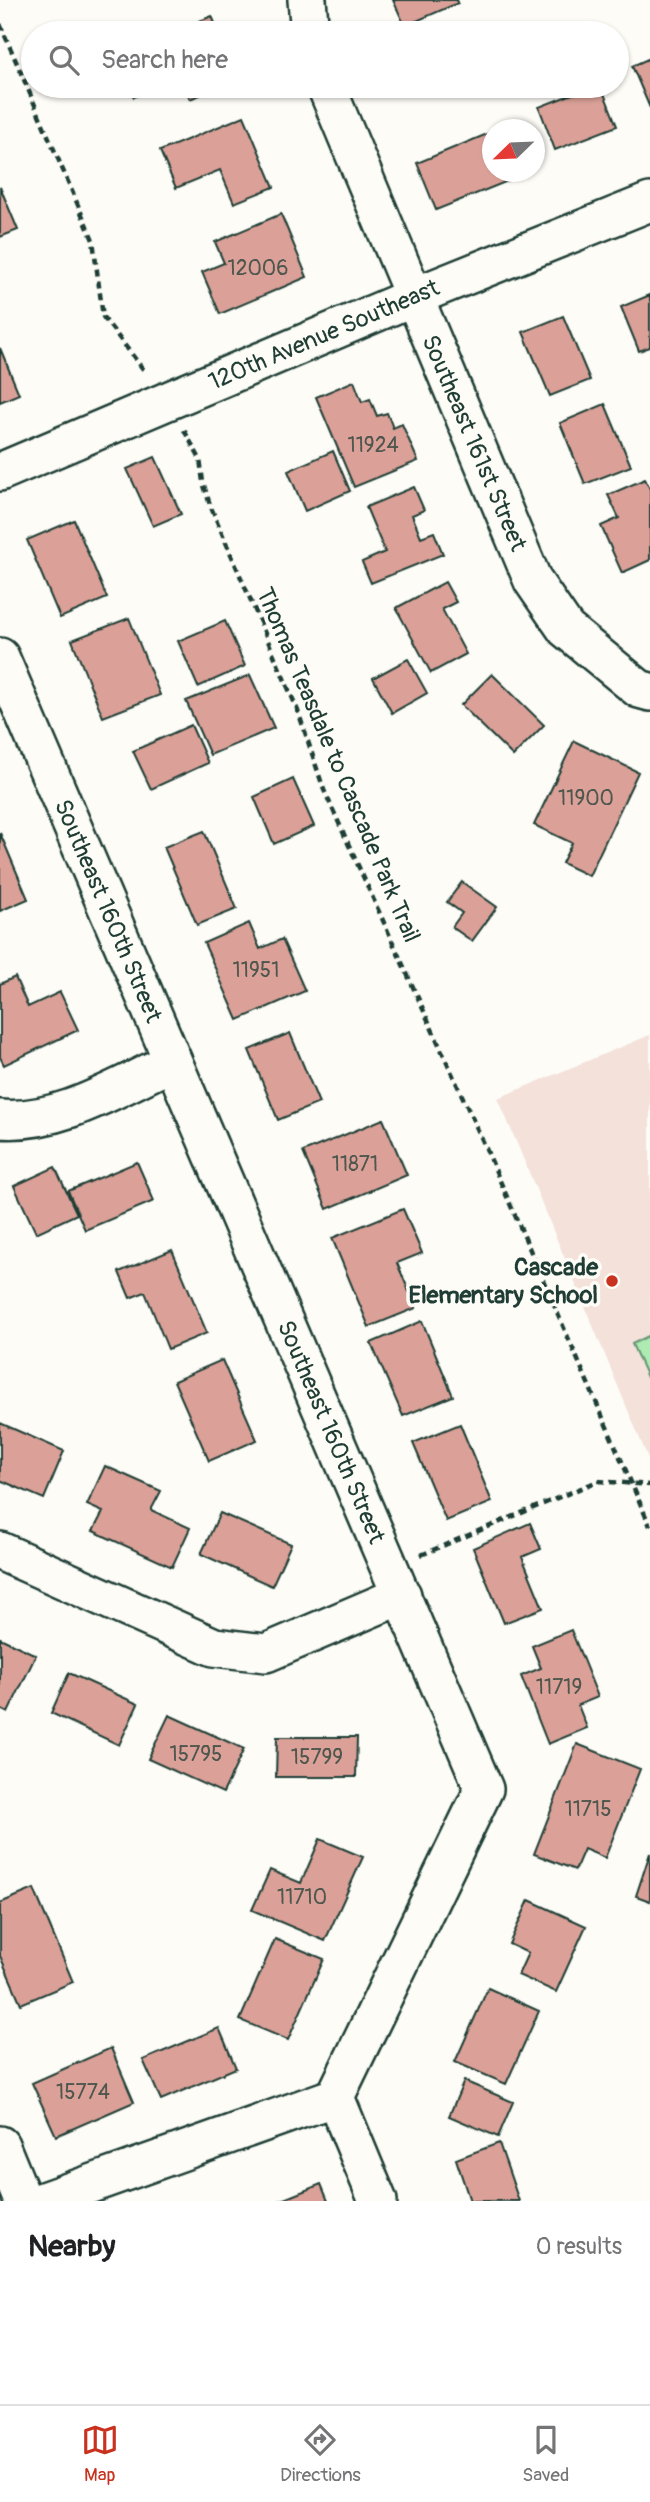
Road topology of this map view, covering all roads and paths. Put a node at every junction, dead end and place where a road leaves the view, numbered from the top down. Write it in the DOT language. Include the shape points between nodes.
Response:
graph roads {
  1 [pos="307,0"];
  2 [pos="309,21"];
  3 [pos="0,24"];
  4 [pos="21,73"];
  5 [pos="32,98"];
  6 [pos="331,98"];
  7 [pos="650,202"];
  8 [pos="413,297"];
  9 [pos="168,401"];
  10 [pos="0,472"];
  11 [pos="0,657"];
  12 [pos="644,690"];
  13 [pos="172,1062"];
  14 [pos="0,1119"];
  15 [pos="631,1482"];
  16 [pos="650,1485"];
  17 [pos="650,1527"];
  18 [pos="0,1551"];
  19 [pos="396,1582"];
  20 [pos="335,2097"];
  21 [pos="0,2145"];
  22 [pos="23,2201"];
  23 [pos="43,2201"];
  24 [pos="378,2201"];
  1 -- 2 [label="street"];
  3 -- 4 [label="path, Thomas Teasdale to Cascade Park Trail"];
  5 -- 9 [label="path, Thomas Teasdale to Cascade Park Trail" via="93,240 103,317"];
  6 -- 8 [label="street, Southeast 161st Street"];
  7 -- 8 [label="street, 120th Avenue Southeast"];
  8 -- 9 [label="street, 120th Avenue Southeast"];
  8 -- 12 [label="street, Southeast 161st Street" via="533,581 566,629"];
  9 -- 10 [label="street, 120th Avenue Southeast"];
  9 -- 15 [label="path, Thomas Teasdale to Cascade Park Trail" via="200,460 210,505 298,711 324,790"];
  11 -- 13 [label="street, Southeast 160th Street"];
  13 -- 14 [label="street" via="62,1112"];
  13 -- 19 [label="street, Southeast 160th Street"];
  15 -- 16 [label="path"];
  15 -- 17 [label="path, Thomas Teasdale to Cascade Park Trail"];
  15 -- 19 [label="path" via="598,1481"];
  18 -- 19 [label="street" via="214,1647 266,1653"];
  19 -- 20 [label="street, Southeast 160th Street" via="484,1788"];
  20 -- 23 [label="street"];
  20 -- 24 [label="street"];
  21 -- 22 [label="street"];
}
